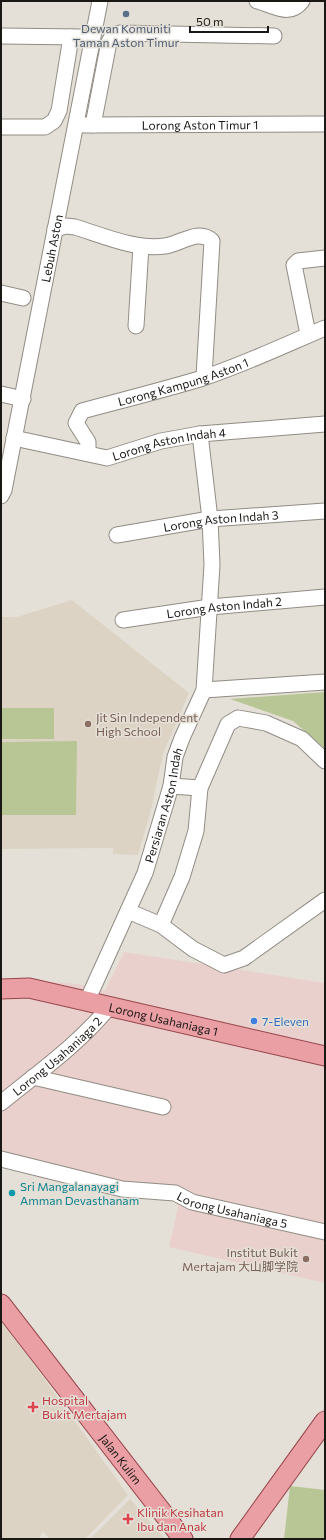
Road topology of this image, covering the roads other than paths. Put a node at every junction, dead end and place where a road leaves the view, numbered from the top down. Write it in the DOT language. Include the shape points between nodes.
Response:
graph roads {
  1 [pos="100,1"];
  2 [pos="257,1"];
  3 [pos="302,1"];
  4 [pos="1,36"];
  5 [pos="274,36"];
  6 [pos="71,37"];
  7 [pos="93,37"];
  8 [pos="325,124"];
  9 [pos="75,125"];
  10 [pos="93,125"];
  11 [pos="1,127"];
  12 [pos="55,229"];
  13 [pos="141,246"];
  14 [pos="325,258"];
  15 [pos="1,293"];
  16 [pos="23,298"];
  17 [pos="136,326"];
  18 [pos="325,328"];
  19 [pos="308,334"];
  20 [pos="204,377"];
  21 [pos="1,394"];
  22 [pos="23,399"];
  23 [pos="325,424"];
  24 [pos="200,434"];
  25 [pos="14,438"];
  26 [pos="88,453"];
  27 [pos="1,496"];
  28 [pos="325,511"];
  29 [pos="210,519"];
  30 [pos="117,535"];
  31 [pos="325,597"];
  32 [pos="210,607"];
  33 [pos="124,620"];
  34 [pos="325,682"];
  35 [pos="204,690"];
  36 [pos="325,761"];
  37 [pos="171,786"];
  38 [pos="200,788"];
  39 [pos="325,900"];
  40 [pos="128,911"];
  41 [pos="161,925"];
  42 [pos="1,989"];
  43 [pos="87,1001"];
  44 [pos="110,1006"];
  45 [pos="325,1056"];
  46 [pos="33,1077"];
  47 [pos="1,1103"];
  48 [pos="163,1107"];
  49 [pos="1,1159"];
  50 [pos="325,1232"];
  51 [pos="1,1304"];
  52 [pos="325,1421"];
  53 [pos="183,1539"];
  54 [pos="240,1539"];
  1 -- 7 [label="street, Lebuh Aston"];
  2 -- 3 [label="street" via="288,10 297,8"];
  4 -- 6 [label="street"];
  5 -- 10 [label="street" via="120,33 112,36"];
  6 -- 7 [label="street"];
  6 -- 11 [label="street" via="59,111 54,121 45,127"];
  7 -- 9 [label="street, Lebuh Aston"];
  8 -- 10 [label="street, Lorong Aston Timur 1"];
  9 -- 10 [label="street, Lorong Aston Timur 1"];
  9 -- 12 [label="street, Lebuh Aston"];
  12 -- 13 [label="street" via="75,227"];
  12 -- 22 [label="street, Lebuh Aston"];
  13 -- 17 [label="street"];
  13 -- 20 [label="street" via="166,246 198,236 205,236 212,241"];
  14 -- 19 [label="street" via="298,261 294,265"];
  15 -- 16 [label="street"];
  18 -- 19 [label="street, Lorong Kampung Aston 1"];
  19 -- 20 [label="street, Lorong Kampung Aston 1" via="284,347"];
  20 -- 26 [label="street, Lorong Kampung Aston 1" via="82,411 76,423 88,442"];
  21 -- 22 [label="street"];
  22 -- 25 [label="street, Lebuh Aston"];
  23 -- 24 [label="street, Lorong Aston Indah 4"];
  24 -- 26 [label="street, Lorong Aston Indah 4" via="161,441 107,458"];
  24 -- 29 [label="street, Persiaran Aston Indah"];
  25 -- 26 [label="street, Lorong Aston Indah 4"];
  25 -- 27 [label="street, Lebuh Aston"];
  28 -- 29 [label="street, Lorong Aston Indah 3"];
  29 -- 30 [label="street, Lorong Aston Indah 3"];
  29 -- 32 [label="street, Persiaran Aston Indah"];
  31 -- 32 [label="street, Lorong Aston Indah 2"];
  32 -- 33 [label="street, Lorong Aston Indah 2"];
  32 -- 35 [label="street, Persiaran Aston Indah"];
  34 -- 35 [label="street"];
  35 -- 37 [label="street, Persiaran Aston Indah" via="175,757"];
  36 -- 38 [label="street" via="302,739 266,723 238,718 228,724"];
  37 -- 38 [label="street"];
  37 -- 40 [label="street, Persiaran Aston Indah" via="145,873"];
  38 -- 41 [label="street" via="196,831 182,877"];
  39 -- 41 [label="street" via="244,958 224,965 192,949"];
  40 -- 41 [label="street"];
  40 -- 43 [label="street, Persiaran Aston Indah"];
  42 -- 43 [label="main road, Lorong Usahaniaga 1" via="29,988"];
  43 -- 44 [label="main road, Lorong Usahaniaga 1"];
  44 -- 45 [label="main road, Lorong Usahaniaga 1"];
  44 -- 46 [label="street, Lorong Usahaniaga 2" via="74,1045"];
  46 -- 47 [label="street, Lorong Usahaniaga 2"];
  46 -- 48 [label="street"];
  49 -- 50 [label="street, Lorong Usahaniaga 5" via="122,1189 175,1193 192,1202"];
  51 -- 53 [label="main road, Jalan Kulim"];
  52 -- 54 [label="main road"];
}
